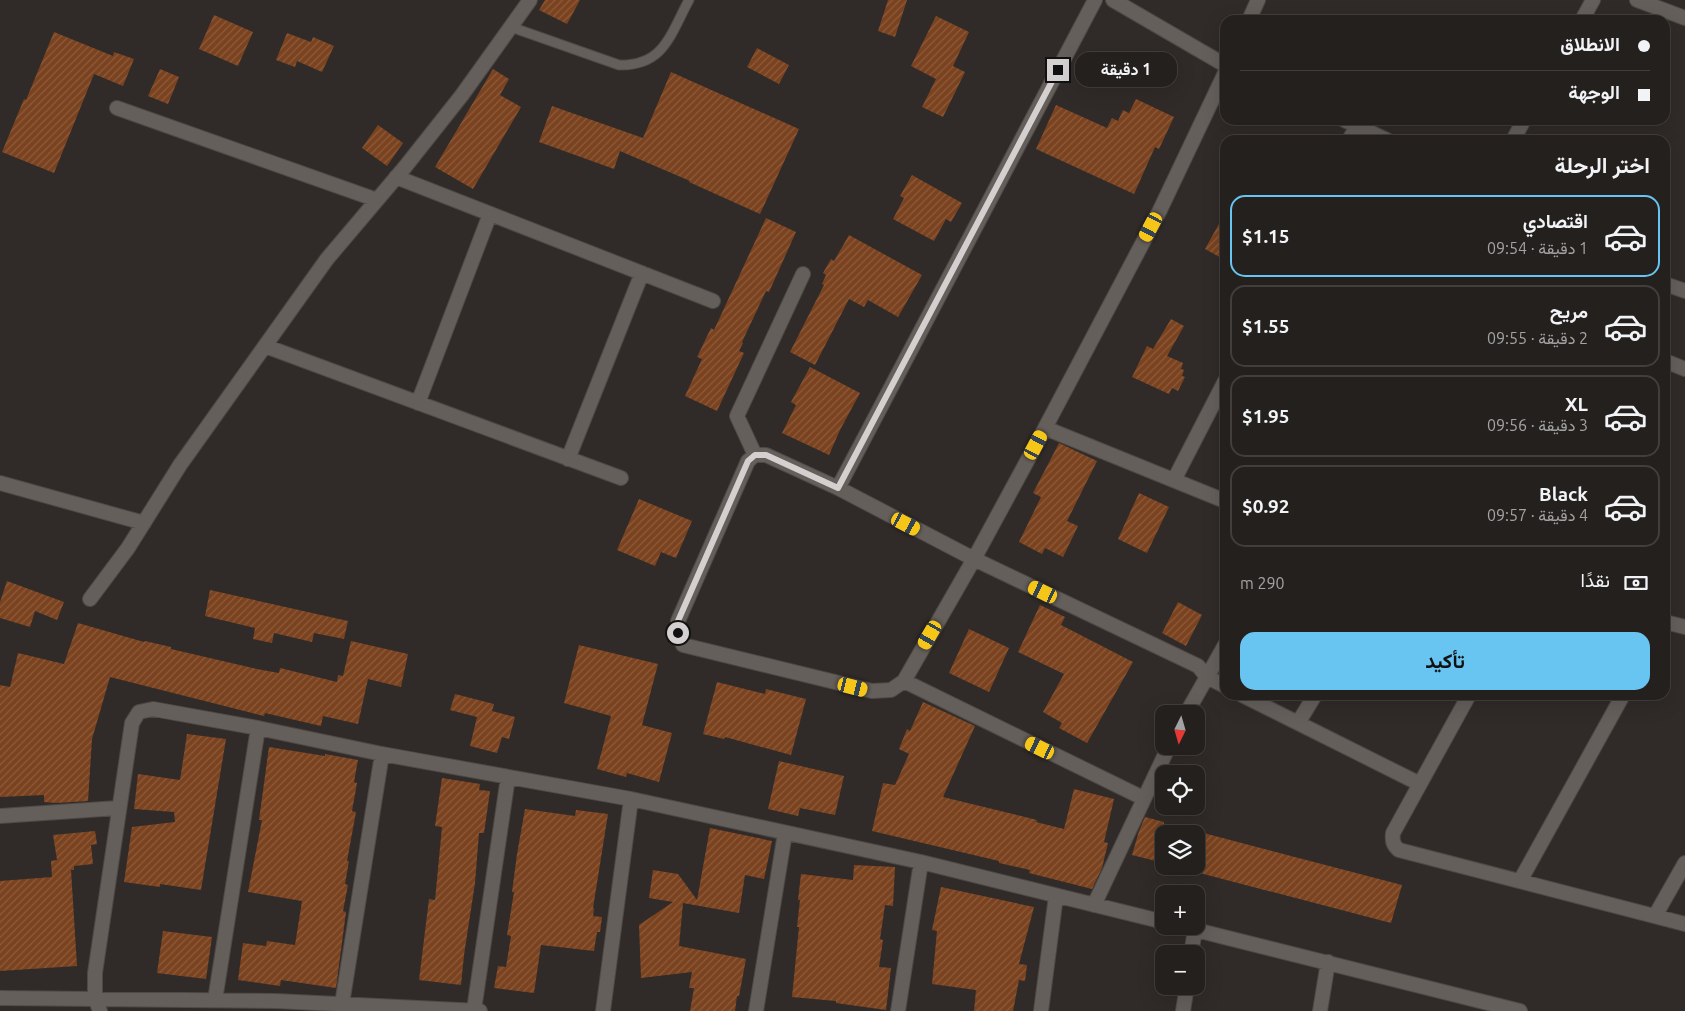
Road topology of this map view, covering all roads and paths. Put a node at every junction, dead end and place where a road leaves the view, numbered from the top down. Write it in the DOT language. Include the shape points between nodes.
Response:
graph roads {
  1 [pos="530,0"];
  2 [pos="688,0"];
  3 [pos="1095,0"];
  4 [pos="1113,0"];
  5 [pos="1258,0"];
  6 [pos="1593,0"];
  7 [pos="1637,0"];
  8 [pos="1251,15"];
  9 [pos="1585,15"];
  10 [pos="1685,18"];
  11 [pos="511,27"];
  12 [pos="1220,62"];
  13 [pos="1220,84"];
  14 [pos="117,108"];
  15 [pos="1354,125"];
  16 [pos="1376,135"];
  17 [pos="396,177"];
  18 [pos="377,200"];
  19 [pos="490,214"];
  20 [pos="642,273"];
  21 [pos="803,274"];
  22 [pos="1670,286"];
  23 [pos="1685,291"];
  24 [pos="713,301"];
  25 [pos="265,346"];
  26 [pos="1670,363"];
  27 [pos="1685,369"];
  28 [pos="1220,391"];
  29 [pos="418,403"];
  30 [pos="1045,428"];
  31 [pos="755,455"];
  32 [pos="568,459"];
  33 [pos="621,478"];
  34 [pos="1174,480"];
  35 [pos="0,483"];
  36 [pos="838,488"];
  37 [pos="1220,499"];
  38 [pos="144,524"];
  39 [pos="974,559"];
  40 [pos="90,599"];
  41 [pos="1670,623"];
  42 [pos="1685,627"];
  43 [pos="1220,654"];
  44 [pos="1207,677"];
  45 [pos="904,681"];
  46 [pos="1220,684"];
  47 [pos="1252,700"];
  48 [pos="1311,700"];
  49 [pos="1466,700"];
  50 [pos="1619,700"];
  51 [pos="1191,705"];
  52 [pos="1298,723"];
  53 [pos="258,728"];
  54 [pos="382,754"];
  55 [pos="1164,755"];
  56 [pos="508,777"];
  57 [pos="1420,784"];
  58 [pos="1143,798"];
  59 [pos="631,800"];
  60 [pos="118,808"];
  61 [pos="0,816"];
  62 [pos="785,833"];
  63 [pos="921,862"];
  64 [pos="1685,863"];
  65 [pos="1520,881"];
  66 [pos="1056,896"];
  67 [pos="1094,905"];
  68 [pos="1655,916"];
  69 [pos="1155,920"];
  70 [pos="1685,924"];
  71 [pos="1205,932"];
  72 [pos="1328,962"];
  73 [pos="1186,995"];
  74 [pos="0,998"];
  75 [pos="215,1000"];
  76 [pos="342,1004"];
  77 [pos="98,1005"];
  78 [pos="238,1006"];
  79 [pos="1473,1006"];
  80 [pos="378,1008"];
  81 [pos="477,1010"];
  82 [pos="603,1011"];
  83 [pos="756,1011"];
  84 [pos="898,1011"];
  85 [pos="1041,1011"];
  86 [pos="1183,1011"];
  87 [pos="1320,1011"];
  88 [pos="1520,1011"];
  1 -- 11 [label="street"];
  2 -- 11 [label="lane" via="662,50 631,66 618,66"];
  3 -- 36 [label="street"];
  4 -- 12 [label="street"];
  5 -- 8 [label="street"];
  6 -- 9 [label="street"];
  7 -- 10 [label="street"];
  11 -- 17 [label="street"];
  13 -- 30 [label="street" via="1160,210"];
  14 -- 18 [label="street"];
  15 -- 16 [label="street"];
  17 -- 18 [label="street"];
  17 -- 19 [label="street"];
  18 -- 25 [label="street" via="327,259"];
  19 -- 20 [label="street"];
  19 -- 29 [label="street"];
  20 -- 24 [label="street"];
  20 -- 32 [label="street"];
  21 -- 31 [label="street" via="737,416"];
  22 -- 23 [label="street"];
  25 -- 29 [label="street"];
  25 -- 38 [label="street" via="180,465"];
  26 -- 27 [label="street"];
  28 -- 34 [label="street"];
  29 -- 32 [label="street"];
  30 -- 34 [label="street"];
  30 -- 39 [label="street"];
  31 -- 36 [label="street" via="766,455"];
  31 -- 45 [label="street" via="748,461 678,621 683,645 872,691 891,690"];
  32 -- 33 [label="street"];
  34 -- 37 [label="street"];
  35 -- 38 [label="street"];
  36 -- 39 [label="street"];
  38 -- 40 [label="street"];
  39 -- 44 [label="street" via="1198,666"];
  39 -- 45 [label="street"];
  41 -- 42 [label="street"];
  43 -- 44 [label="street"];
  44 -- 46 [label="street"];
  44 -- 51 [label="street"];
  45 -- 58 [label="street"];
  47 -- 52 [label="street"];
  48 -- 52 [label="street"];
  49 -- 57 [label="street"];
  50 -- 65 [label="street"];
  52 -- 57 [label="street"];
  53 -- 54 [label="street"];
  53 -- 60 [label="street" via="154,710 139,712 132,723"];
  53 -- 75 [label="street"];
  54 -- 56 [label="street"];
  54 -- 76 [label="street"];
  55 -- 58 [label="street"];
  56 -- 59 [label="street"];
  56 -- 81 [label="street"];
  57 -- 65 [label="street" via="1393,833 1393,842 1399,850"];
  58 -- 67 [label="street"];
  59 -- 62 [label="street"];
  59 -- 82 [label="street"];
  60 -- 61 [label="street"];
  60 -- 77 [label="street" via="95,973"];
  62 -- 63 [label="street"];
  62 -- 83 [label="street"];
  63 -- 66 [label="street"];
  63 -- 84 [label="street"];
  64 -- 68 [label="street"];
  65 -- 68 [label="street"];
  66 -- 67 [label="street"];
  66 -- 85 [label="street"];
  67 -- 69 [label="street"];
  68 -- 70 [label="street"];
  71 -- 72 [label="street"];
  72 -- 79 [label="street"];
  72 -- 87 [label="street"];
  73 -- 86 [label="street"];
  74 -- 77 [label="street"];
  75 -- 77 [label="street"];
  75 -- 78 [label="street"];
  76 -- 78 [label="street"];
  76 -- 80 [label="street"];
  79 -- 88 [label="street"];
  80 -- 81 [label="street"];
}
